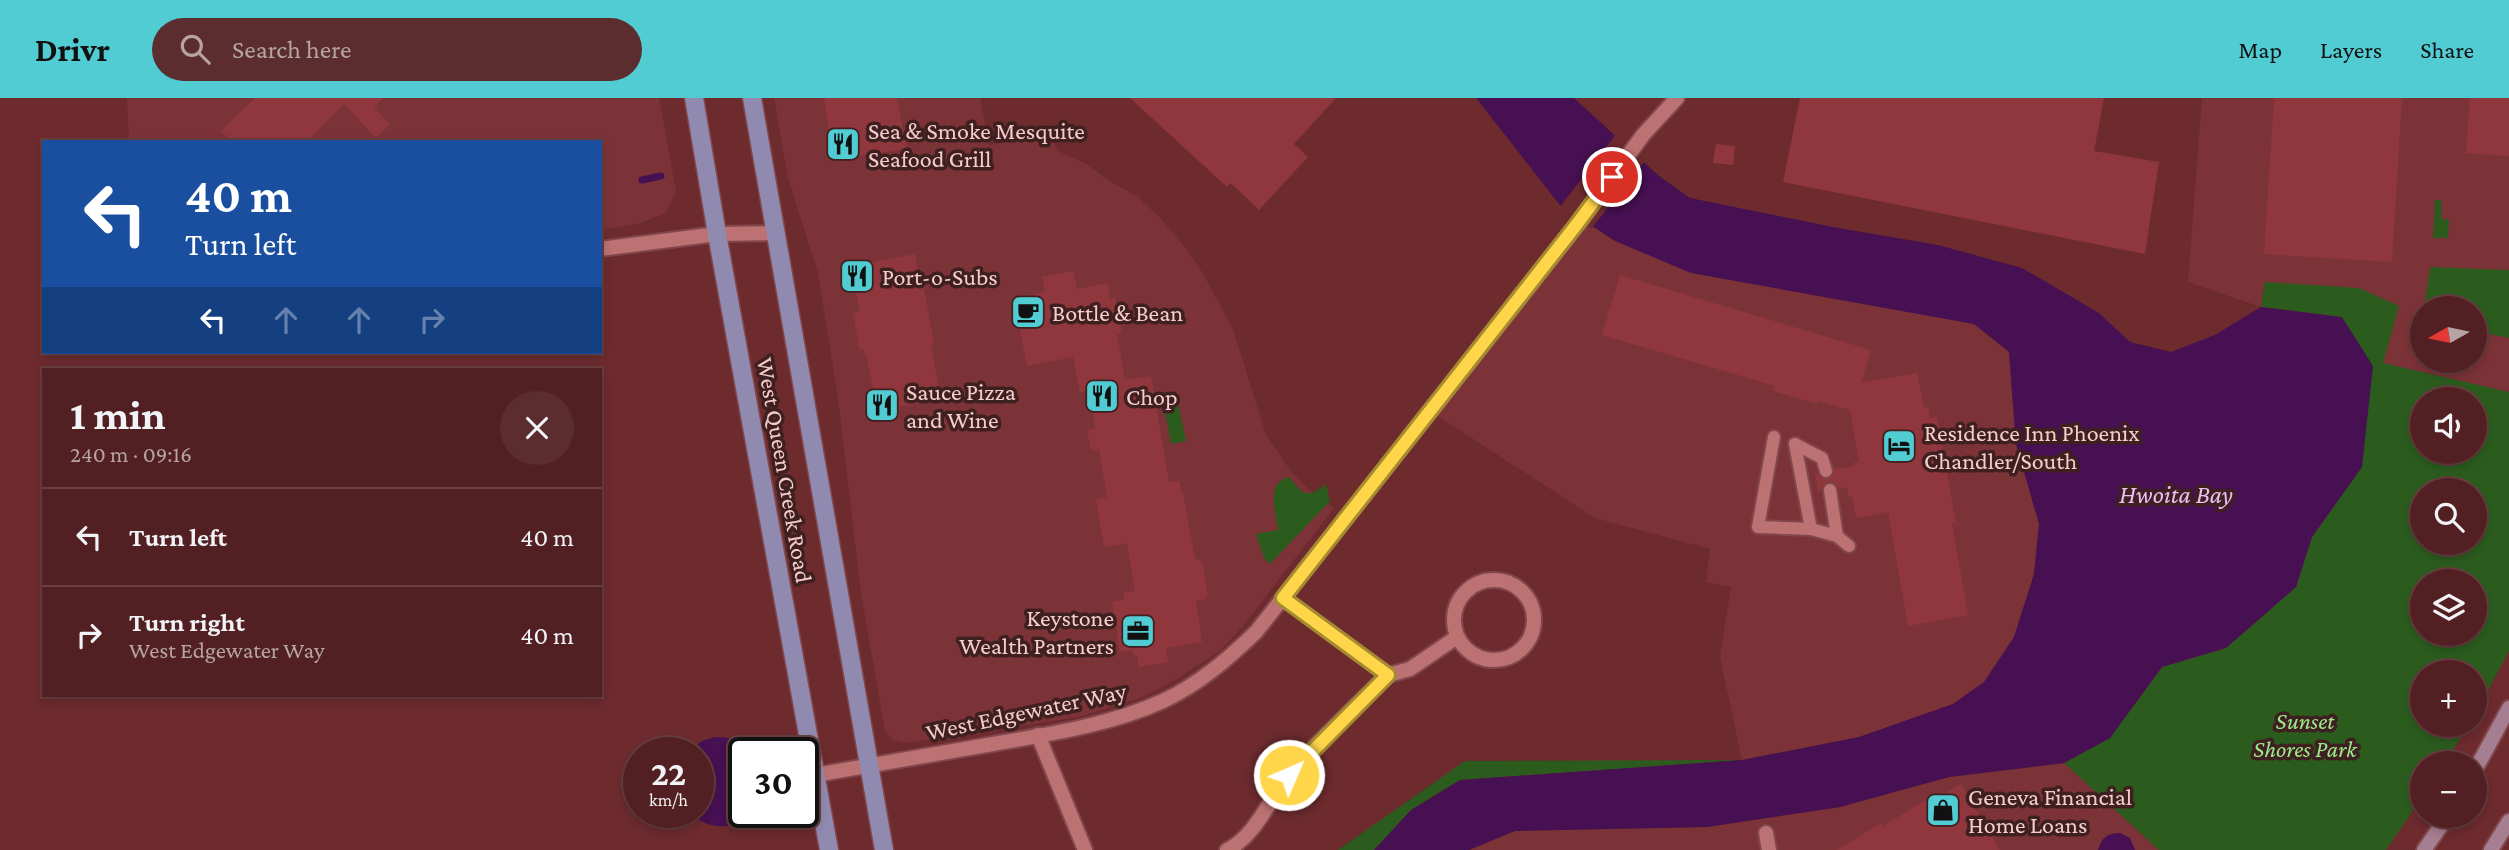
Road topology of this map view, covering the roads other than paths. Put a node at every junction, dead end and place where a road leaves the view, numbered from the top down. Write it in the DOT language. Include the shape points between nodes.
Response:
graph roads {
  1 [pos="695,98"];
  2 [pos="752,98"];
  3 [pos="1677,98"];
  4 [pos="776,233"];
  5 [pos="717,234"];
  6 [pos="602,249"];
  7 [pos="1774,438"];
  8 [pos="1826,471"];
  9 [pos="1829,490"];
  10 [pos="1811,529"];
  11 [pos="1837,536"];
  12 [pos="1849,546"];
  13 [pos="1283,598"];
  14 [pos="1457,637"];
  15 [pos="1388,675"];
  16 [pos="2509,708"];
  17 [pos="1038,735"];
  18 [pos="808,737"];
  19 [pos="2485,751"];
  20 [pos="869,766"];
  21 [pos="819,774"];
  22 [pos="819,798"];
  23 [pos="2509,821"];
  24 [pos="2440,828"];
  25 [pos="1766,833"];
  26 [pos="828,850"];
  27 [pos="884,850"];
  28 [pos="1085,850"];
  29 [pos="1227,850"];
  30 [pos="1769,850"];
  31 [pos="2424,850"];
  32 [pos="2491,850"];
  1 -- 5 [label="main road, West Queen Creek Road"];
  2 -- 4 [label="main road, West Queen Creek Road"];
  3 -- 13 [label="street, West Edgewater Way" via="1643,135"];
  4 -- 5 [label="street"];
  4 -- 20 [label="main road, West Queen Creek Road"];
  5 -- 6 [label="street"];
  5 -- 18 [label="main road, West Queen Creek Road"];
  7 -- 10 [label="lane" via="1758,527"];
  8 -- 10 [label="lane" via="1822,458 1795,444"];
  9 -- 11 [label="lane"];
  10 -- 11 [label="lane"];
  11 -- 12 [label="lane"];
  13 -- 15 [label="street"];
  13 -- 17 [label="street, West Edgewater Way" via="1256,632 1197,682 1130,715"];
  14 -- 14 [label="street" via="1474,655 1486,660 1511,656 1530,639 1534,614 1529,601 1511,583 1483,581 1471,587 1455,609"];
  14 -- 15 [label="street" via="1410,669"];
  15 -- 29 [label="street" via="1289,775 1253,827"];
  16 -- 19 [label="main road"];
  17 -- 20 [label="street, West Edgewater Way"];
  17 -- 28 [label="street"];
  20 -- 21 [label="street, West Edgewater Way"];
  20 -- 27 [label="main road, West Queen Creek Road"];
  22 -- 26 [label="main road, West Queen Creek Road"];
  23 -- 32 [label="main road"];
  24 -- 31 [label="main road"];
  25 -- 30 [label="street"];
}
